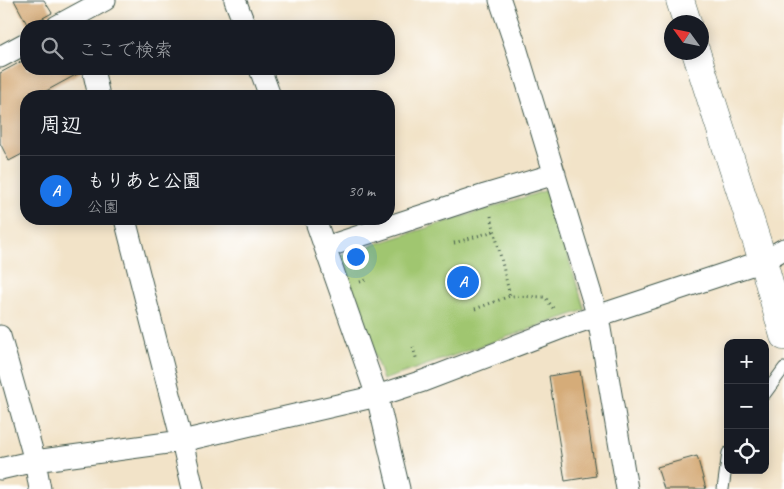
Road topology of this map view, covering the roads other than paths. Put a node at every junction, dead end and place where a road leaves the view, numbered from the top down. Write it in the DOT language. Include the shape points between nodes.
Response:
graph roads {
  1 [pos="105,0"];
  2 [pos="235,0"];
  3 [pos="500,0"];
  4 [pos="680,0"];
  5 [pos="80,13"];
  6 [pos="685,15"];
  7 [pos="67,20"];
  8 [pos="243,20"];
  9 [pos="20,46"];
  10 [pos="0,57"];
  11 [pos="699,60"];
  12 [pos="94,75"];
  13 [pos="262,75"];
  14 [pos="98,90"];
  15 [pos="268,90"];
  16 [pos="555,174"];
  17 [pos="395,224"];
  18 [pos="127,225"];
  19 [pos="317,225"];
  20 [pos="392,225"];
  21 [pos="326,247"];
  22 [pos="773,255"];
  23 [pos="598,317"];
  24 [pos="0,336"];
  25 [pos="784,336"];
  26 [pos="784,368"];
  27 [pos="769,389"];
  28 [pos="377,396"];
  29 [pos="182,441"];
  30 [pos="35,461"];
  31 [pos="0,469"];
  32 [pos="725,474"];
  33 [pos="40,489"];
  34 [pos="193,489"];
  35 [pos="399,489"];
  36 [pos="627,489"];
  37 [pos="723,489"];
  1 -- 5 [label="street"];
  2 -- 8 [label="street"];
  3 -- 16 [label="street"];
  4 -- 6 [label="street"];
  5 -- 7 [label="street"];
  9 -- 10 [label="street"];
  11 -- 22 [label="street"];
  12 -- 14 [label="street"];
  13 -- 15 [label="street"];
  16 -- 17 [label="street"];
  16 -- 23 [label="street"];
  18 -- 29 [label="street"];
  19 -- 21 [label="street"];
  20 -- 21 [label="street"];
  21 -- 28 [label="street"];
  22 -- 23 [label="street"];
  22 -- 25 [label="street"];
  23 -- 28 [label="street"];
  23 -- 36 [label="street"];
  24 -- 30 [label="street"];
  26 -- 27 [label="lane"];
  28 -- 29 [label="street"];
  28 -- 35 [label="street"];
  29 -- 30 [label="street"];
  29 -- 34 [label="street"];
  30 -- 31 [label="street"];
  30 -- 33 [label="street"];
  32 -- 37 [label="lane"];
}
